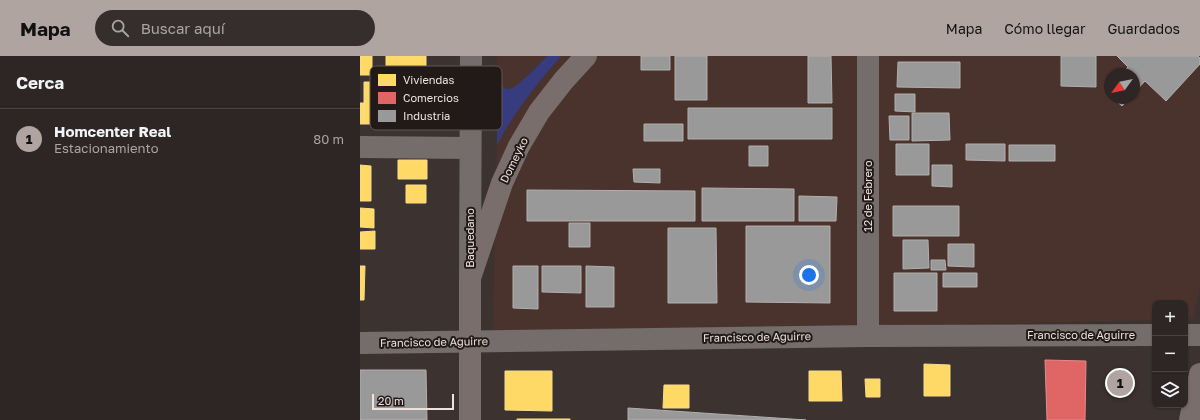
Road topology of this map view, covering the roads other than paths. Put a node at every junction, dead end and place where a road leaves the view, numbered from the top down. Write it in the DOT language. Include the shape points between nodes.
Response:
graph roads {
  1 [pos="471,56"];
  2 [pos="586,56"];
  3 [pos="868,56"];
  4 [pos="471,66"];
  5 [pos="470,130"];
  6 [pos="360,147"];
  7 [pos="470,148"];
  8 [pos="470,278"];
  9 [pos="1200,334"];
  10 [pos="1152,335"];
  11 [pos="1188,335"];
  12 [pos="868,336"];
  13 [pos="470,342"];
  14 [pos="360,343"];
  15 [pos="1200,374"];
  16 [pos="470,420"];
  17 [pos="1190,420"];
  1 -- 4 [label="street, Baquedano"];
  2 -- 8 [label="main road, Domeyko" via="539,112 519,146 502,183"];
  3 -- 12 [label="street, 12 de Febrero"];
  5 -- 7 [label="street, Baquedano"];
  6 -- 7 [label="street"];
  7 -- 8 [label="street, Baquedano"];
  8 -- 13 [label="main road, Baquedano"];
  9 -- 11 [label="street"];
  10 -- 12 [label="street, Francisco de Aguirre"];
  12 -- 13 [label="street, Francisco de Aguirre"];
  13 -- 14 [label="street, Francisco de Aguirre"];
  13 -- 16 [label="main road, Baquedano"];
  15 -- 17 [label="main road"];
}
